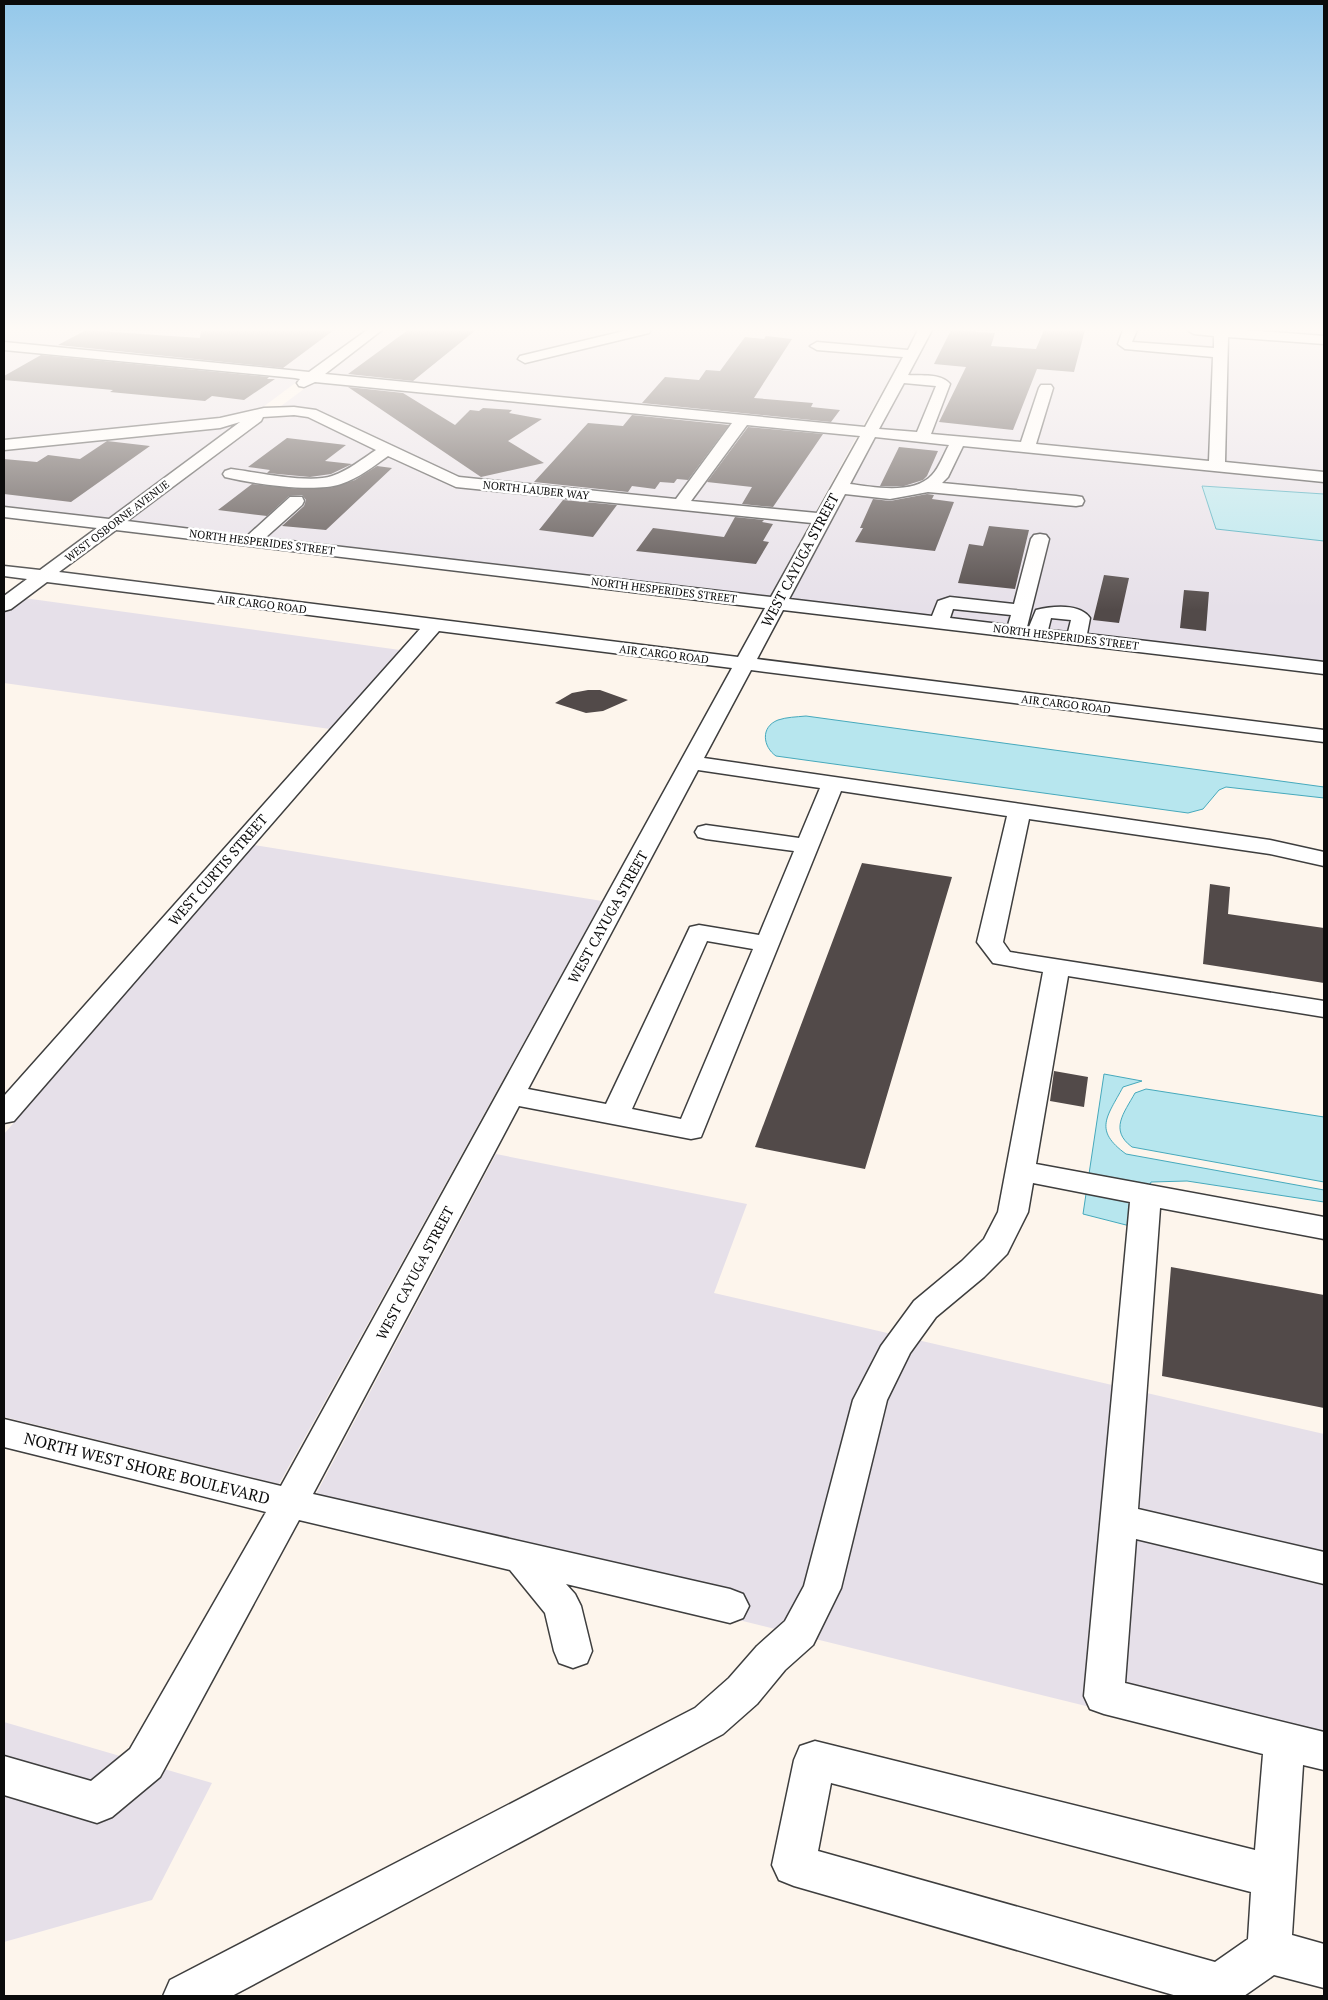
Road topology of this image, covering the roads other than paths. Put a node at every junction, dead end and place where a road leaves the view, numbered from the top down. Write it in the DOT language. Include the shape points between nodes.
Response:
graph roads {
  1 [pos="208,423"];
  2 [pos="249,423"];
  3 [pos="333,423"];
  4 [pos="740,423"];
  5 [pos="778,423"];
  6 [pos="873,423"];
  7 [pos="928,423"];
  8 [pos="1035,423"];
  9 [pos="1218,423"];
  10 [pos="868,432"];
  11 [pos="922,438"];
  12 [pos="958,441"];
  13 [pos="4,446"];
  14 [pos="1027,448"];
  15 [pos="387,449"];
  16 [pos="1216,466"];
  17 [pos="231,474"];
  18 [pos="1324,477"];
  19 [pos="928,486"];
  20 [pos="838,488"];
  21 [pos="296,501"];
  22 [pos="1076,501"];
  23 [pos="680,505"];
  24 [pos="4,512"];
  25 [pos="822,519"];
  26 [pos="112,525"];
  27 [pos="1040,539"];
  28 [pos="250,541"];
  29 [pos="4,555"];
  30 [pos="62,562"];
  31 [pos="4,571"];
  32 [pos="43,576"];
  33 [pos="777,603"];
  34 [pos="4,605"];
  35 [pos="1022,610"];
  36 [pos="939,622"];
  37 [pos="433,626"];
  38 [pos="1016,631"];
  39 [pos="749,656"];
  40 [pos="1324,668"];
  41 [pos="1324,718"];
  42 [pos="1324,736"];
  43 [pos="691,764"];
  44 [pos="833,784"];
  45 [pos="1019,811"];
  46 [pos="706,832"];
  47 [pos="808,846"];
  48 [pos="1324,859"];
  49 [pos="768,944"];
  50 [pos="1057,967"];
  51 [pos="1324,1009"];
  52 [pos="511,1095"];
  53 [pos="4,1114"];
  54 [pos="615,1115"];
  55 [pos="1021,1171"];
  56 [pos="1146,1195"];
  57 [pos="1324,1228"];
  58 [pos="4,1433"];
  59 [pos="290,1503"];
  60 [pos="1120,1520"];
  61 [pos="521,1557"];
  62 [pos="1324,1568"];
  63 [pos="730,1606"];
  64 [pos="573,1651"];
  65 [pos="1284,1741"];
  66 [pos="1324,1751"];
  67 [pos="4,1776"];
  68 [pos="1274,1876"];
  69 [pos="1269,1950"];
  70 [pos="1324,1966"];
  71 [pos="186,1996"];
  1 -- 13 [label="street"];
  2 -- 26 [label="street, WEST OSBORNE AVENUE"];
  3 -- 15 [label="street, NORTH LAUBER WAY"];
  4 -- 23 [label="street"];
  5 -- 10 [label="street"];
  6 -- 10 [label="street, WEST CAYUGA STREET"];
  7 -- 11 [label="street"];
  8 -- 14 [label="street"];
  9 -- 16 [label="street"];
  10 -- 11 [label="street"];
  10 -- 20 [label="street, WEST CAYUGA STREET"];
  11 -- 12 [label="street"];
  12 -- 14 [label="street"];
  12 -- 19 [label="street" via="940,477"];
  14 -- 16 [label="street"];
  15 -- 17 [label="street" via="332,482"];
  15 -- 23 [label="street, NORTH LAUBER WAY" via="456,482"];
  16 -- 18 [label="street"];
  19 -- 20 [label="street" via="890,494"];
  19 -- 22 [label="street"];
  20 -- 25 [label="street, WEST CAYUGA STREET"];
  21 -- 28 [label="street"];
  23 -- 25 [label="street, NORTH LAUBER WAY"];
  24 -- 26 [label="street, NORTH HESPERIDES STREET"];
  25 -- 33 [label="street, WEST CAYUGA STREET"];
  26 -- 28 [label="street, NORTH HESPERIDES STREET"];
  26 -- 30 [label="street, WEST OSBORNE AVENUE"];
  27 -- 35 [label="street"];
  28 -- 33 [label="street, NORTH HESPERIDES STREET"];
  29 -- 30 [label="street, AIR CARGO ROAD"];
  30 -- 32 [label="street, WEST OSBORNE AVENUE"];
  30 -- 39 [label="street, AIR CARGO ROAD"];
  31 -- 32 [label="street, AIR CARGO ROAD"];
  32 -- 34 [label="street, WEST OSBORNE AVENUE"];
  32 -- 37 [label="street, AIR CARGO ROAD"];
  33 -- 36 [label="street, NORTH HESPERIDES STREET"];
  33 -- 39 [label="street, WEST CAYUGA STREET"];
  35 -- 36 [label="street" via="950,603"];
  35 -- 38 [label="street"];
  36 -- 38 [label="street, NORTH HESPERIDES STREET"];
  37 -- 39 [label="street, AIR CARGO ROAD"];
  37 -- 53 [label="street, WEST CURTIS STREET"];
  38 -- 40 [label="street, NORTH HESPERIDES STREET" via="1037,634 1043,614 1054,612 1080,618 1076,638"];
  39 -- 41 [label="street, AIR CARGO ROAD"];
  39 -- 42 [label="street, AIR CARGO ROAD"];
  39 -- 43 [label="street, WEST CAYUGA STREET"];
  43 -- 44 [label="street"];
  43 -- 52 [label="street, WEST CAYUGA STREET"];
  44 -- 45 [label="street"];
  44 -- 47 [label="street"];
  45 -- 48 [label="street" via="1270,847"];
  45 -- 50 [label="street" via="990,942 1002,958"];
  46 -- 47 [label="street"];
  47 -- 49 [label="street"];
  49 -- 54 [label="street" via="699,932"];
  49 -- 54 [label="street" via="692,1130"];
  50 -- 51 [label="street"];
  50 -- 55 [label="street"];
  52 -- 54 [label="street"];
  52 -- 59 [label="street, WEST CAYUGA STREET"];
  55 -- 56 [label="street"];
  55 -- 71 [label="street" via="1013,1212 996,1246 973,1270 925,1309 897,1346 870,1400 822,1588 799,1633 771,1658 743,1691 709,1721"];
  56 -- 57 [label="street"];
  56 -- 60 [label="street"];
  58 -- 59 [label="street, NORTH WEST SHORE BOULEVARD"];
  59 -- 61 [label="street, NORTH WEST SHORE BOULEVARD"];
  59 -- 67 [label="street, WEST CAYUGA STREET" via="146,1763 97,1803"];
  60 -- 62 [label="street"];
  60 -- 65 [label="street" via="1104,1696"];
  61 -- 63 [label="street, NORTH WEST SHORE BOULEVARD"];
  61 -- 64 [label="street" via="562,1606"];
  65 -- 66 [label="street"];
  65 -- 68 [label="street"];
  68 -- 69 [label="street"];
  68 -- 69 [label="street" via="815,1760 794,1865 1220,1986"];
  69 -- 70 [label="street"];
}
